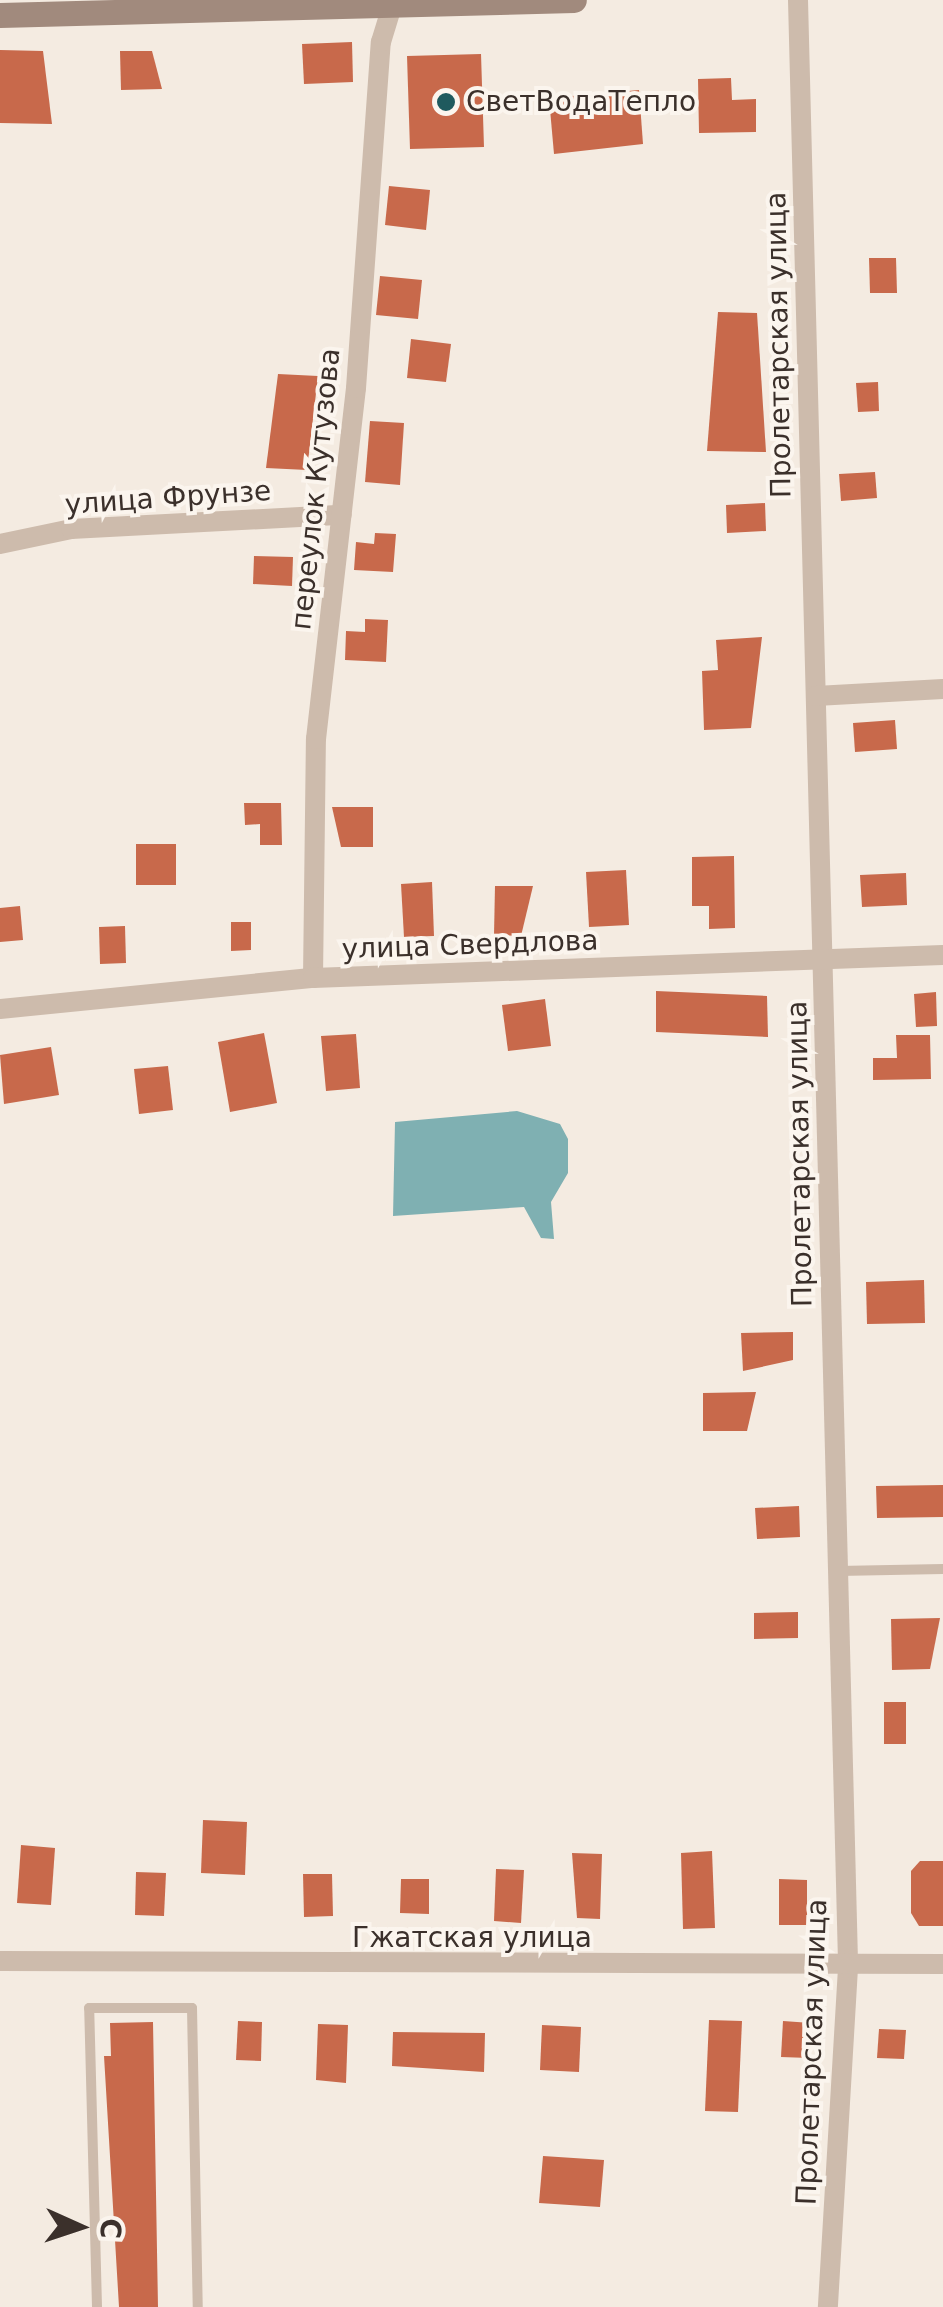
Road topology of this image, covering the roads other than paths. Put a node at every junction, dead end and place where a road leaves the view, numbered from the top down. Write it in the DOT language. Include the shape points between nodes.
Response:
graph roads {
  1 [pos="574,0"];
  2 [pos="798,0"];
  3 [pos="392,7"];
  4 [pos="0,15"];
  5 [pos="342,515"];
  6 [pos="0,544"];
  7 [pos="943,690"];
  8 [pos="816,696"];
  9 [pos="943,955"];
  10 [pos="822,960"];
  11 [pos="313,978"];
  12 [pos="0,1009"];
  13 [pos="943,1569"];
  14 [pos="838,1572"];
  15 [pos="0,1961"];
  16 [pos="943,1964"];
  17 [pos="848,1968"];
  18 [pos="98,2307"];
  19 [pos="198,2307"];
  20 [pos="828,2307"];
  1 -- 3 [label="main road"];
  2 -- 8 [label="street, Пролетарская улица"];
  3 -- 4 [label="main road"];
  3 -- 5 [label="street, переулок Кутузова" via="380,42"];
  5 -- 6 [label="street, улица Фрунзе" via="71,529"];
  5 -- 11 [label="street, переулок Кутузова" via="316,739"];
  7 -- 8 [label="street"];
  8 -- 10 [label="street, Пролетарская улица"];
  9 -- 10 [label="street, улица Свердлова"];
  10 -- 11 [label="street, улица Свердлова"];
  10 -- 14 [label="street, Пролетарская улица"];
  11 -- 12 [label="street, улица Свердлова"];
  13 -- 14 [label="lane"];
  14 -- 17 [label="street, Пролетарская улица"];
  15 -- 17 [label="street, Гжатская улица"];
  16 -- 17 [label="street, Гжатская улица"];
  17 -- 20 [label="street, Пролетарская улица"];
  18 -- 19 [label="lane" via="89,2008 192,2008"];
}
